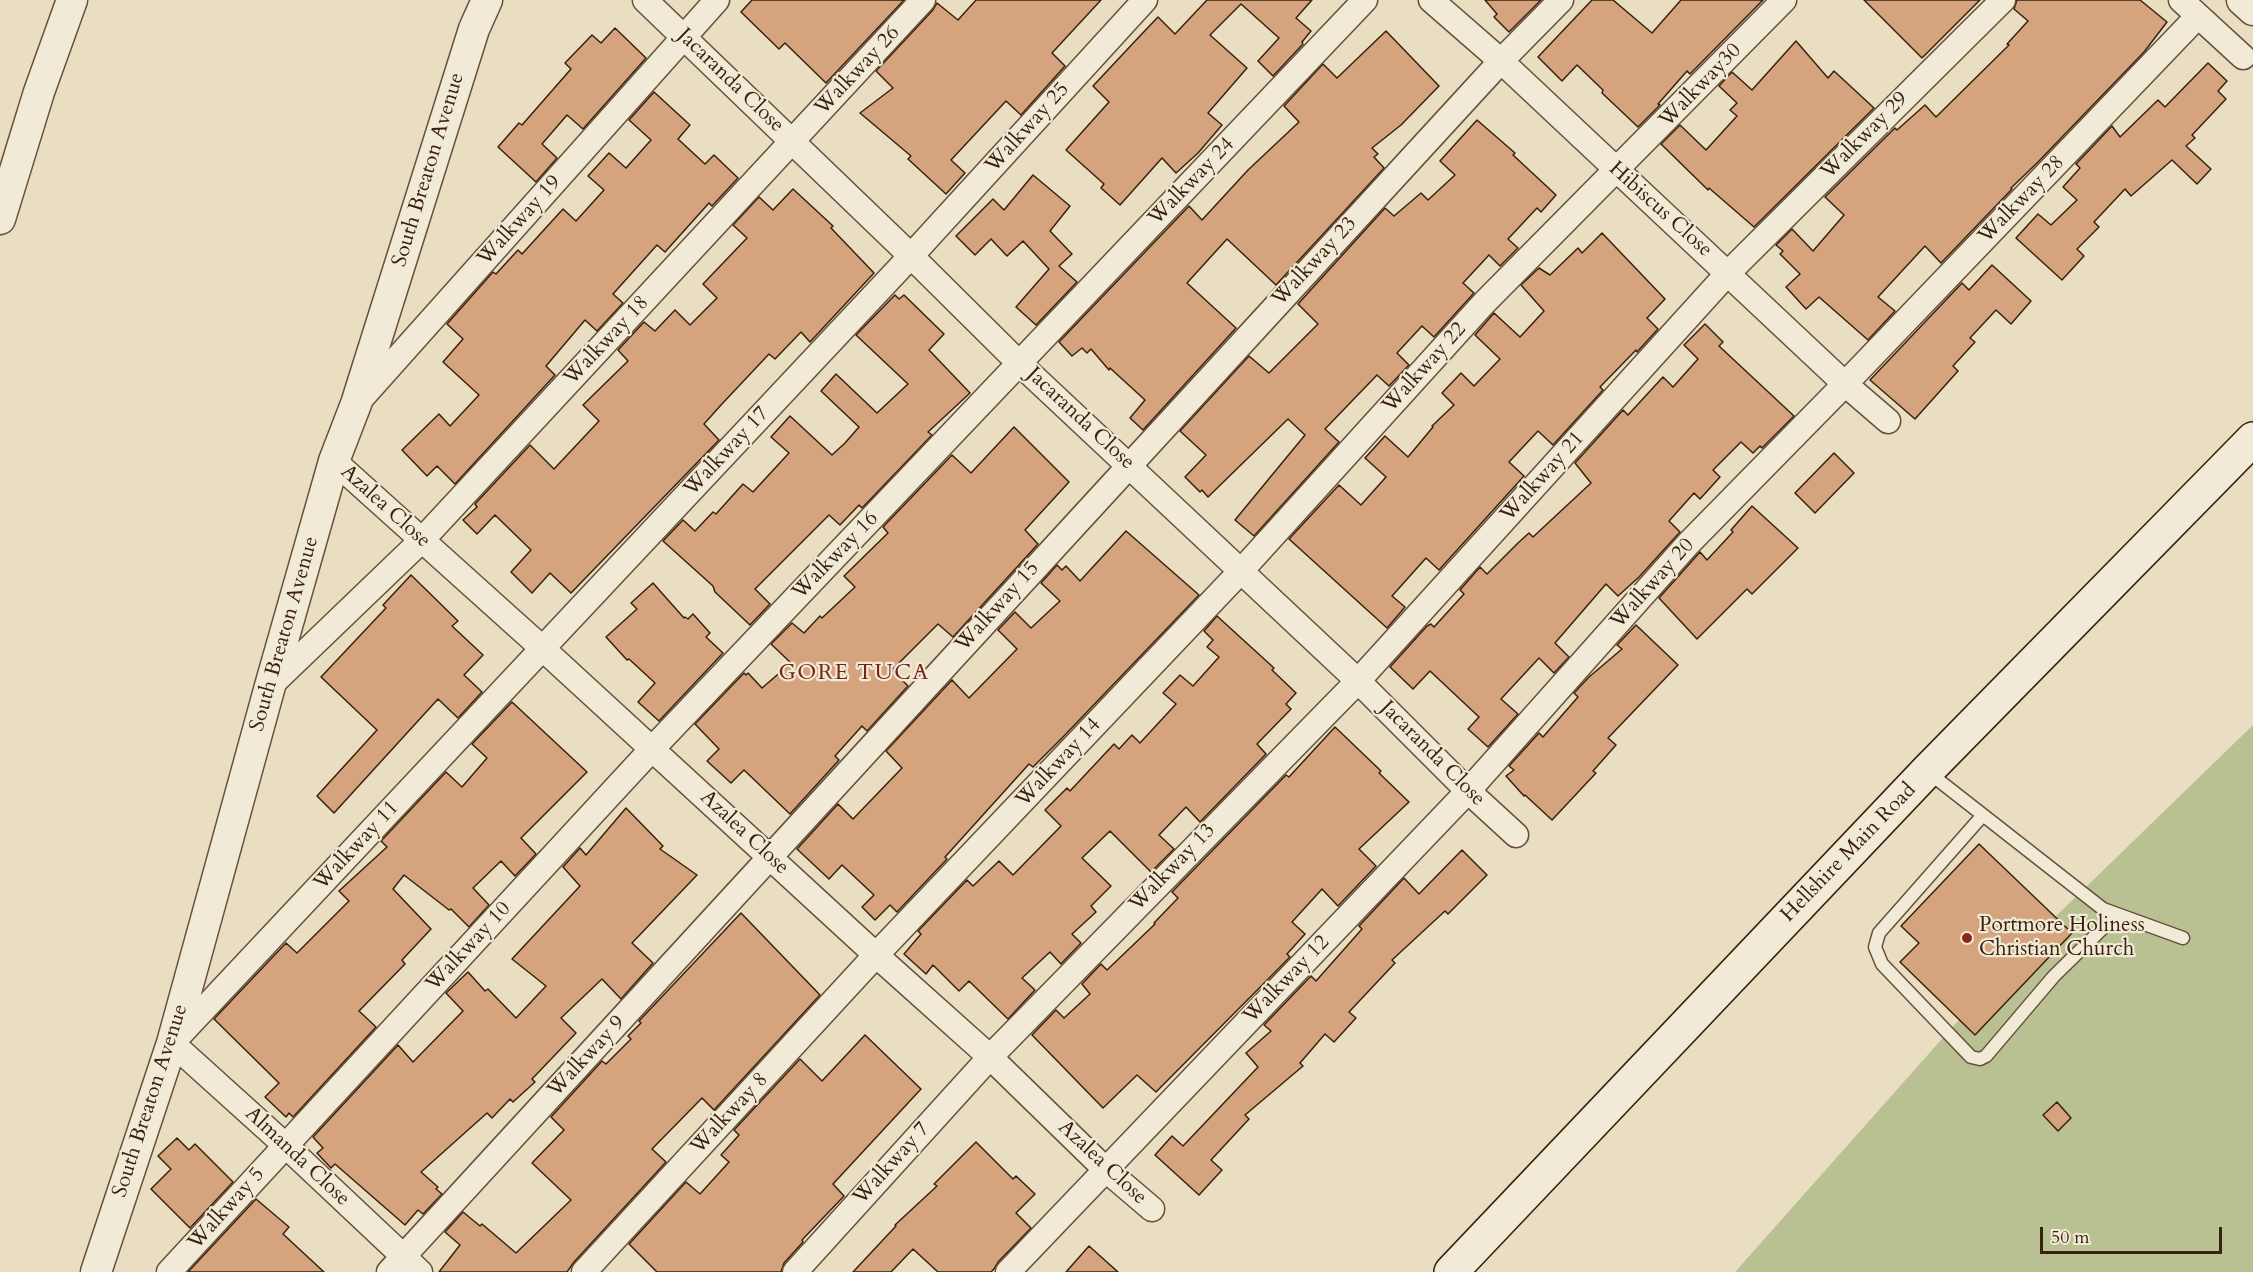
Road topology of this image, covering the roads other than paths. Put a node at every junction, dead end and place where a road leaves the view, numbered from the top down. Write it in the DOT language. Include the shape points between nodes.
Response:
graph roads {
  1 [pos="72,0"];
  2 [pos="487,0"];
  3 [pos="645,0"];
  4 [pos="717,0"];
  5 [pos="923,0"];
  6 [pos="1145,0"];
  7 [pos="1365,0"];
  8 [pos="1431,0"];
  9 [pos="1560,0"];
  10 [pos="1784,0"];
  11 [pos="2002,0"];
  12 [pos="2242,0"];
  13 [pos="2190,8"];
  14 [pos="2253,10"];
  15 [pos="684,37"];
  16 [pos="2243,57"];
  17 [pos="1501,61"];
  18 [pos="793,141"];
  19 [pos="1617,171"];
  20 [pos="0,219"];
  21 [pos="911,256"];
  22 [pos="1728,273"];
  23 [pos="1019,363"];
  24 [pos="1845,384"];
  25 [pos="356,404"];
  26 [pos="1888,421"];
  27 [pos="2253,439"];
  28 [pos="334,461"];
  29 [pos="1129,464"];
  30 [pos="422,540"];
  31 [pos="1241,571"];
  32 [pos="542,648"];
  33 [pos="1358,681"];
  34 [pos="270,686"];
  35 [pos="652,749"];
  36 [pos="1927,771"];
  37 [pos="1468,791"];
  38 [pos="1983,814"];
  39 [pos="1516,836"];
  40 [pos="770,857"];
  41 [pos="2103,909"];
  42 [pos="2183,938"];
  43 [pos="876,956"];
  44 [pos="172,1043"];
  45 [pos="990,1057"];
  46 [pos="285,1145"];
  47 [pos="1105,1169"];
  48 [pos="1152,1209"];
  49 [pos="404,1267"];
  50 [pos="96,1272"];
  51 [pos="169,1272"];
  52 [pos="584,1272"];
  53 [pos="795,1272"];
  54 [pos="1008,1272"];
  55 [pos="1451,1272"];
  1 -- 20 [label="street"];
  2 -- 25 [label="street, South Breaton Avenue" via="474,28"];
  3 -- 15 [label="street, Jacaranda Close"];
  4 -- 15 [label="street, Walkway 19"];
  5 -- 18 [label="street, Walkway 26"];
  6 -- 21 [label="street, Walkway 25"];
  7 -- 23 [label="street, Walkway 24"];
  8 -- 17 [label="street, Hibiscus Close"];
  9 -- 17 [label="street, Walkway 23"];
  10 -- 19 [label="street, Walkway30"];
  11 -- 22 [label="street, Walkway 29"];
  12 -- 14 [label="street"];
  13 -- 16 [label="street"];
  13 -- 24 [label="street, Walkway 28"];
  15 -- 18 [label="street, Jacaranda Close"];
  15 -- 25 [label="street, Walkway 19"];
  17 -- 19 [label="street, Hibiscus Close"];
  17 -- 29 [label="street, Walkway 23"];
  18 -- 21 [label="street, Jacaranda Close"];
  18 -- 30 [label="street, Walkway 18"];
  19 -- 22 [label="street, Hibiscus Close"];
  19 -- 31 [label="street, Walkway 22" via="1484,303"];
  21 -- 23 [label="street, Jacaranda Close"];
  21 -- 32 [label="street, Walkway 17"];
  22 -- 24 [label="street, Hibiscus Close"];
  22 -- 33 [label="street, Walkway 21"];
  23 -- 29 [label="street, Jacaranda Close"];
  23 -- 35 [label="street, Walkway 16"];
  24 -- 26 [label="street, Hibiscus Close"];
  24 -- 37 [label="street, Walkway 20" via="1688,544"];
  25 -- 28 [label="street, South Breaton Avenue"];
  27 -- 36 [label="main road, Hellshire Main Road"];
  28 -- 30 [label="street, Azalea Close"];
  28 -- 34 [label="street, South Breaton Avenue"];
  29 -- 31 [label="street, Jacaranda Close"];
  29 -- 40 [label="street, Walkway 15"];
  30 -- 32 [label="street, Azalea Close"];
  30 -- 34 [label="street, Walkway 18"];
  31 -- 33 [label="street, Jacaranda Close"];
  31 -- 43 [label="street, Walkway 14"];
  32 -- 35 [label="street, Azalea Close"];
  32 -- 44 [label="street, Walkway 11"];
  33 -- 37 [label="street, Jacaranda Close"];
  33 -- 45 [label="street, Walkway 13"];
  34 -- 44 [label="street, South Breaton Avenue"];
  35 -- 40 [label="street, Azalea Close"];
  35 -- 46 [label="street, Walkway 10"];
  36 -- 38 [label="lane"];
  36 -- 55 [label="main road, Hellshire Main Road"];
  37 -- 39 [label="street, Jacaranda Close"];
  37 -- 47 [label="street, Walkway 12"];
  38 -- 41 [label="lane"];
  38 -- 41 [label="lane" via="1879,933 1875,947 1882,964 1971,1057 1986,1056 2054,976 2105,926"];
  40 -- 43 [label="street, Azalea Close"];
  40 -- 49 [label="street, Walkway 9"];
  41 -- 42 [label="lane"];
  43 -- 45 [label="street, Azalea Close"];
  43 -- 52 [label="street, Walkway 8"];
  44 -- 46 [label="street, Almanda Close"];
  44 -- 50 [label="street, South Breaton Avenue"];
  45 -- 47 [label="street, Azalea Close"];
  45 -- 53 [label="street, Walkway 7"];
  46 -- 49 [label="street, Almanda Close"];
  46 -- 51 [label="street, Walkway 5"];
  47 -- 48 [label="street, Azalea Close"];
  47 -- 54 [label="street, Walkway 12"];
}
